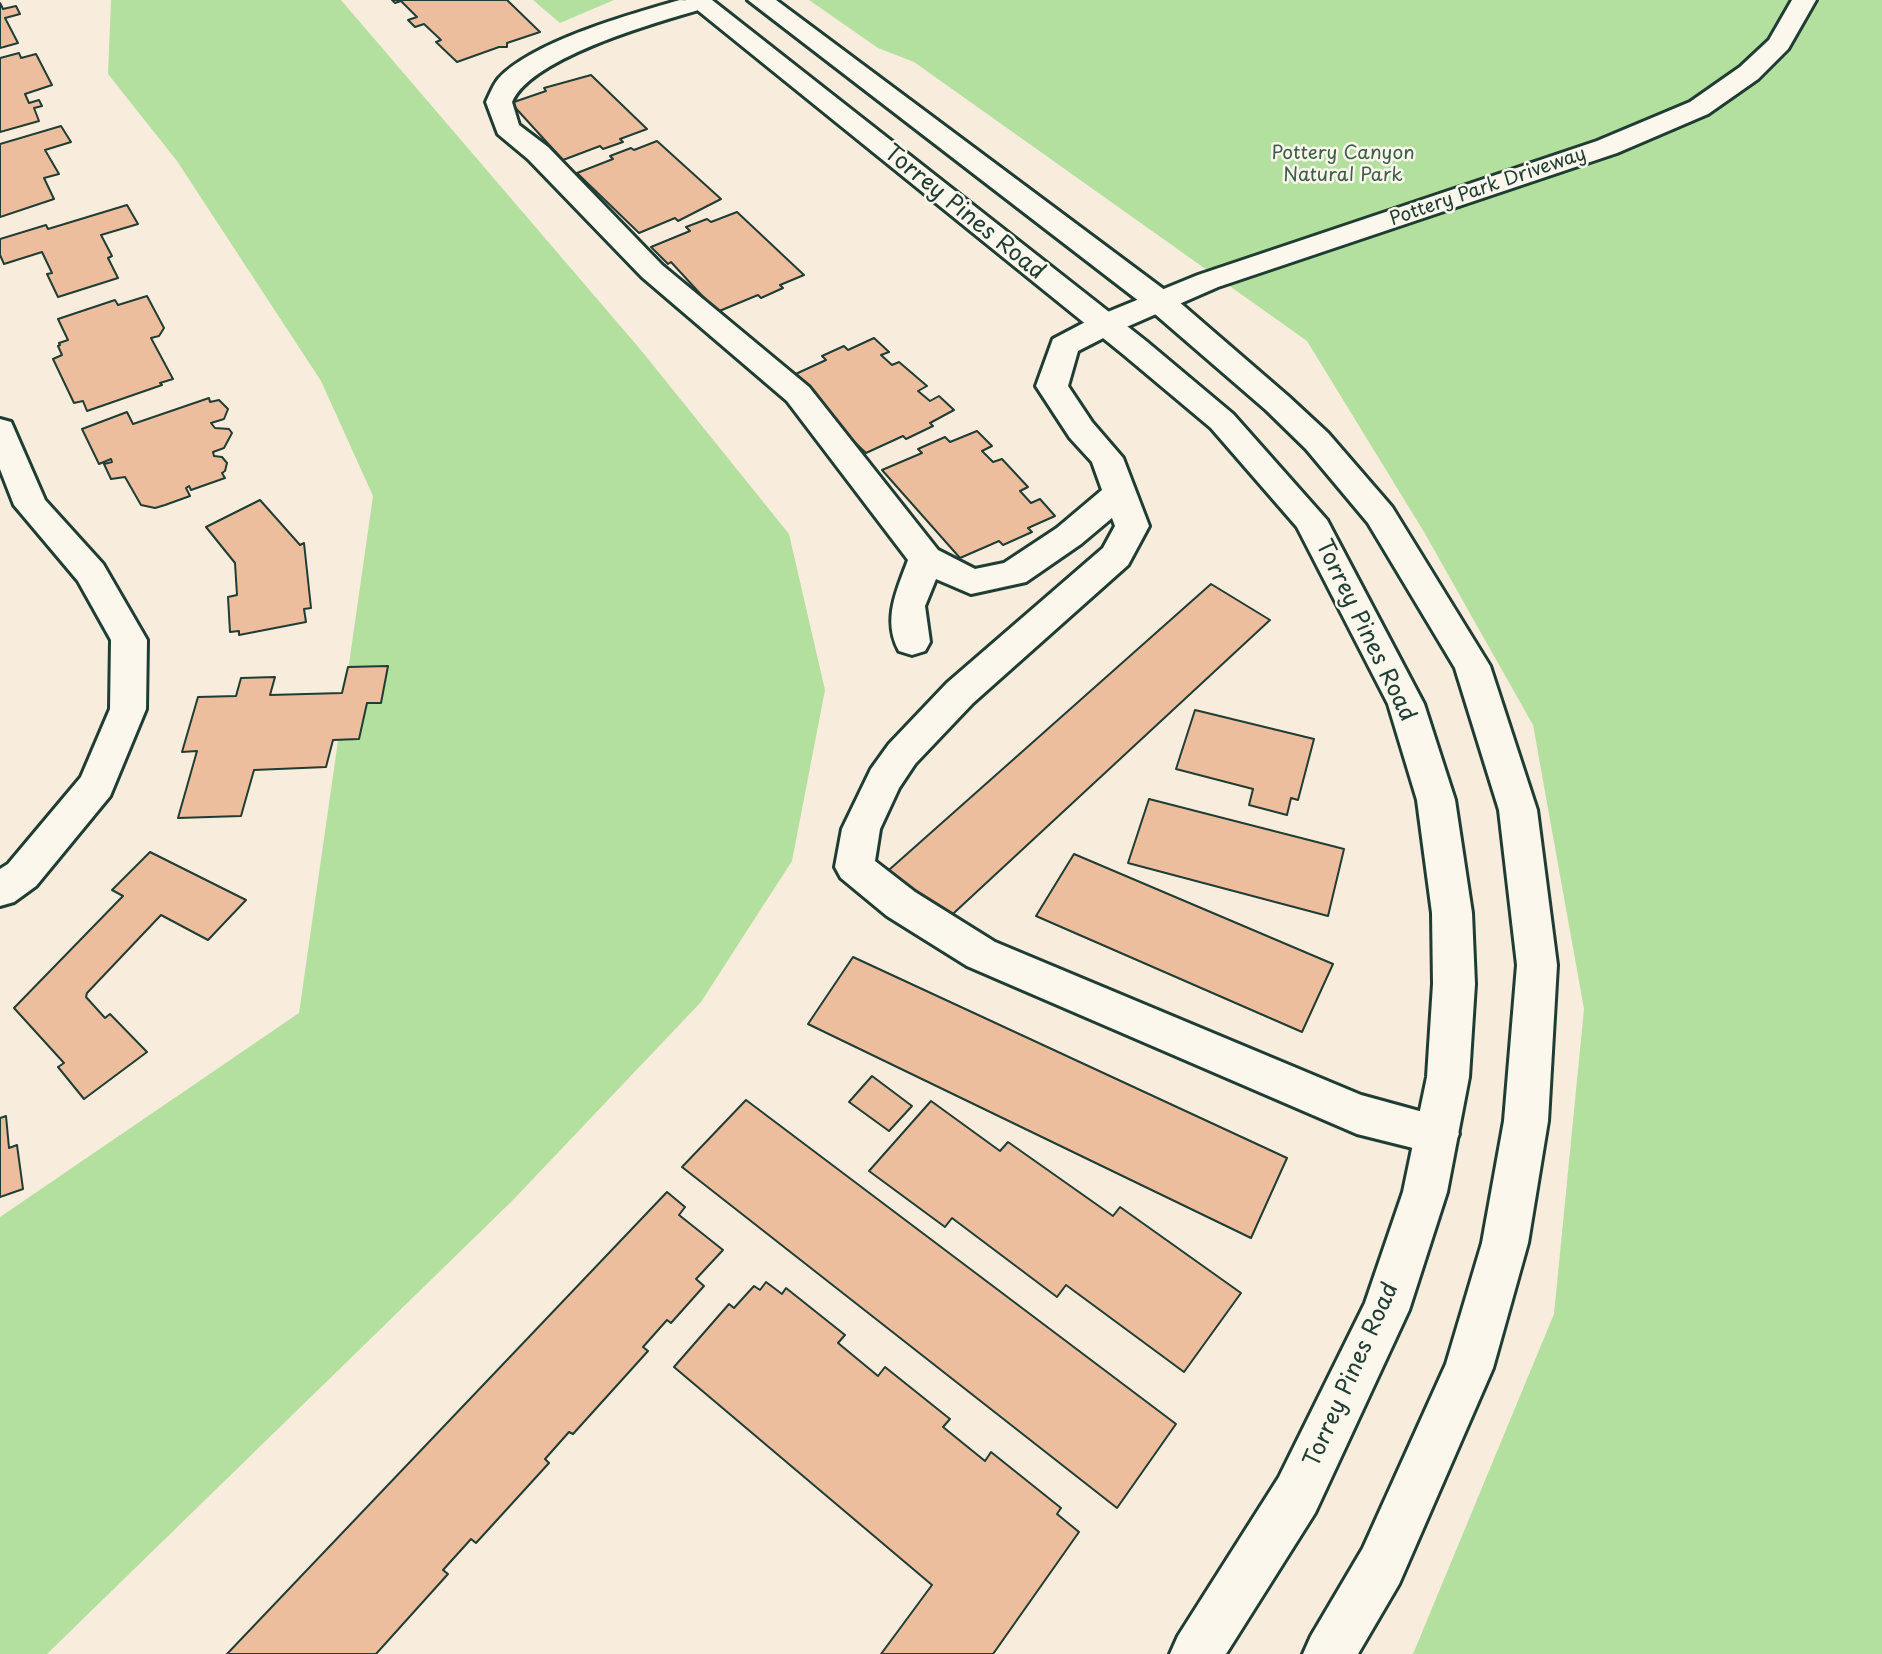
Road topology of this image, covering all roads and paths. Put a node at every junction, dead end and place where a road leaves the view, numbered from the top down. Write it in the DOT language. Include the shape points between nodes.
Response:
graph roads {
  1 [pos="760,0"];
  2 [pos="1804,0"];
  3 [pos="699,1"];
  4 [pos="1131,313"];
  5 [pos="0,430"];
  6 [pos="1120,493"];
  7 [pos="926,559"];
  8 [pos="912,642"];
  9 [pos="11,882"];
  10 [pos="1437,1134"];
  11 [pos="1196,1654"];
  12 [pos="1329,1654"];
  1 -- 4 [label="main road, Torrey Pines Road"];
  2 -- 4 [label="main road, Pottery Park Driveway" via="1779,44 1749,73 1699,108 1607,147 1208,281"];
  3 -- 4 [label="main road, Torrey Pines Road"];
  3 -- 7 [label="main road" via="587,41 523,70 507,84 499,102 507,128 538,153 652,271 798,394"];
  4 -- 6 [label="main road, Pottery Park Driveway" via="1064,346 1052,386 1081,430 1107,458"];
  4 -- 10 [label="main road, Torrey Pines Road" via="1310,520 1406,704 1436,800 1452,913 1454,984 1448,1077"];
  4 -- 12 [label="main road, Torrey Pines Road" via="1277,402 1380,515 1472,666 1518,810 1537,965 1526,1121 1505,1243 1469,1368 1381,1566"];
  5 -- 9 [label="main road" via="31,505 91,573 130,640 128,709 97,785"];
  6 -- 7 [label="main road" via="1069,536 1014,573 971,582"];
  6 -- 10 [label="main road" via="1132,526 1116,556 960,693 902,754 861,829 855,867 901,904 981,954 1357,1114"];
  7 -- 8 [label="main road" via="908,606"];
  10 -- 11 [label="main road, Torrey Pines Road" via="1425,1192 1386,1310 1297,1495"];
}
